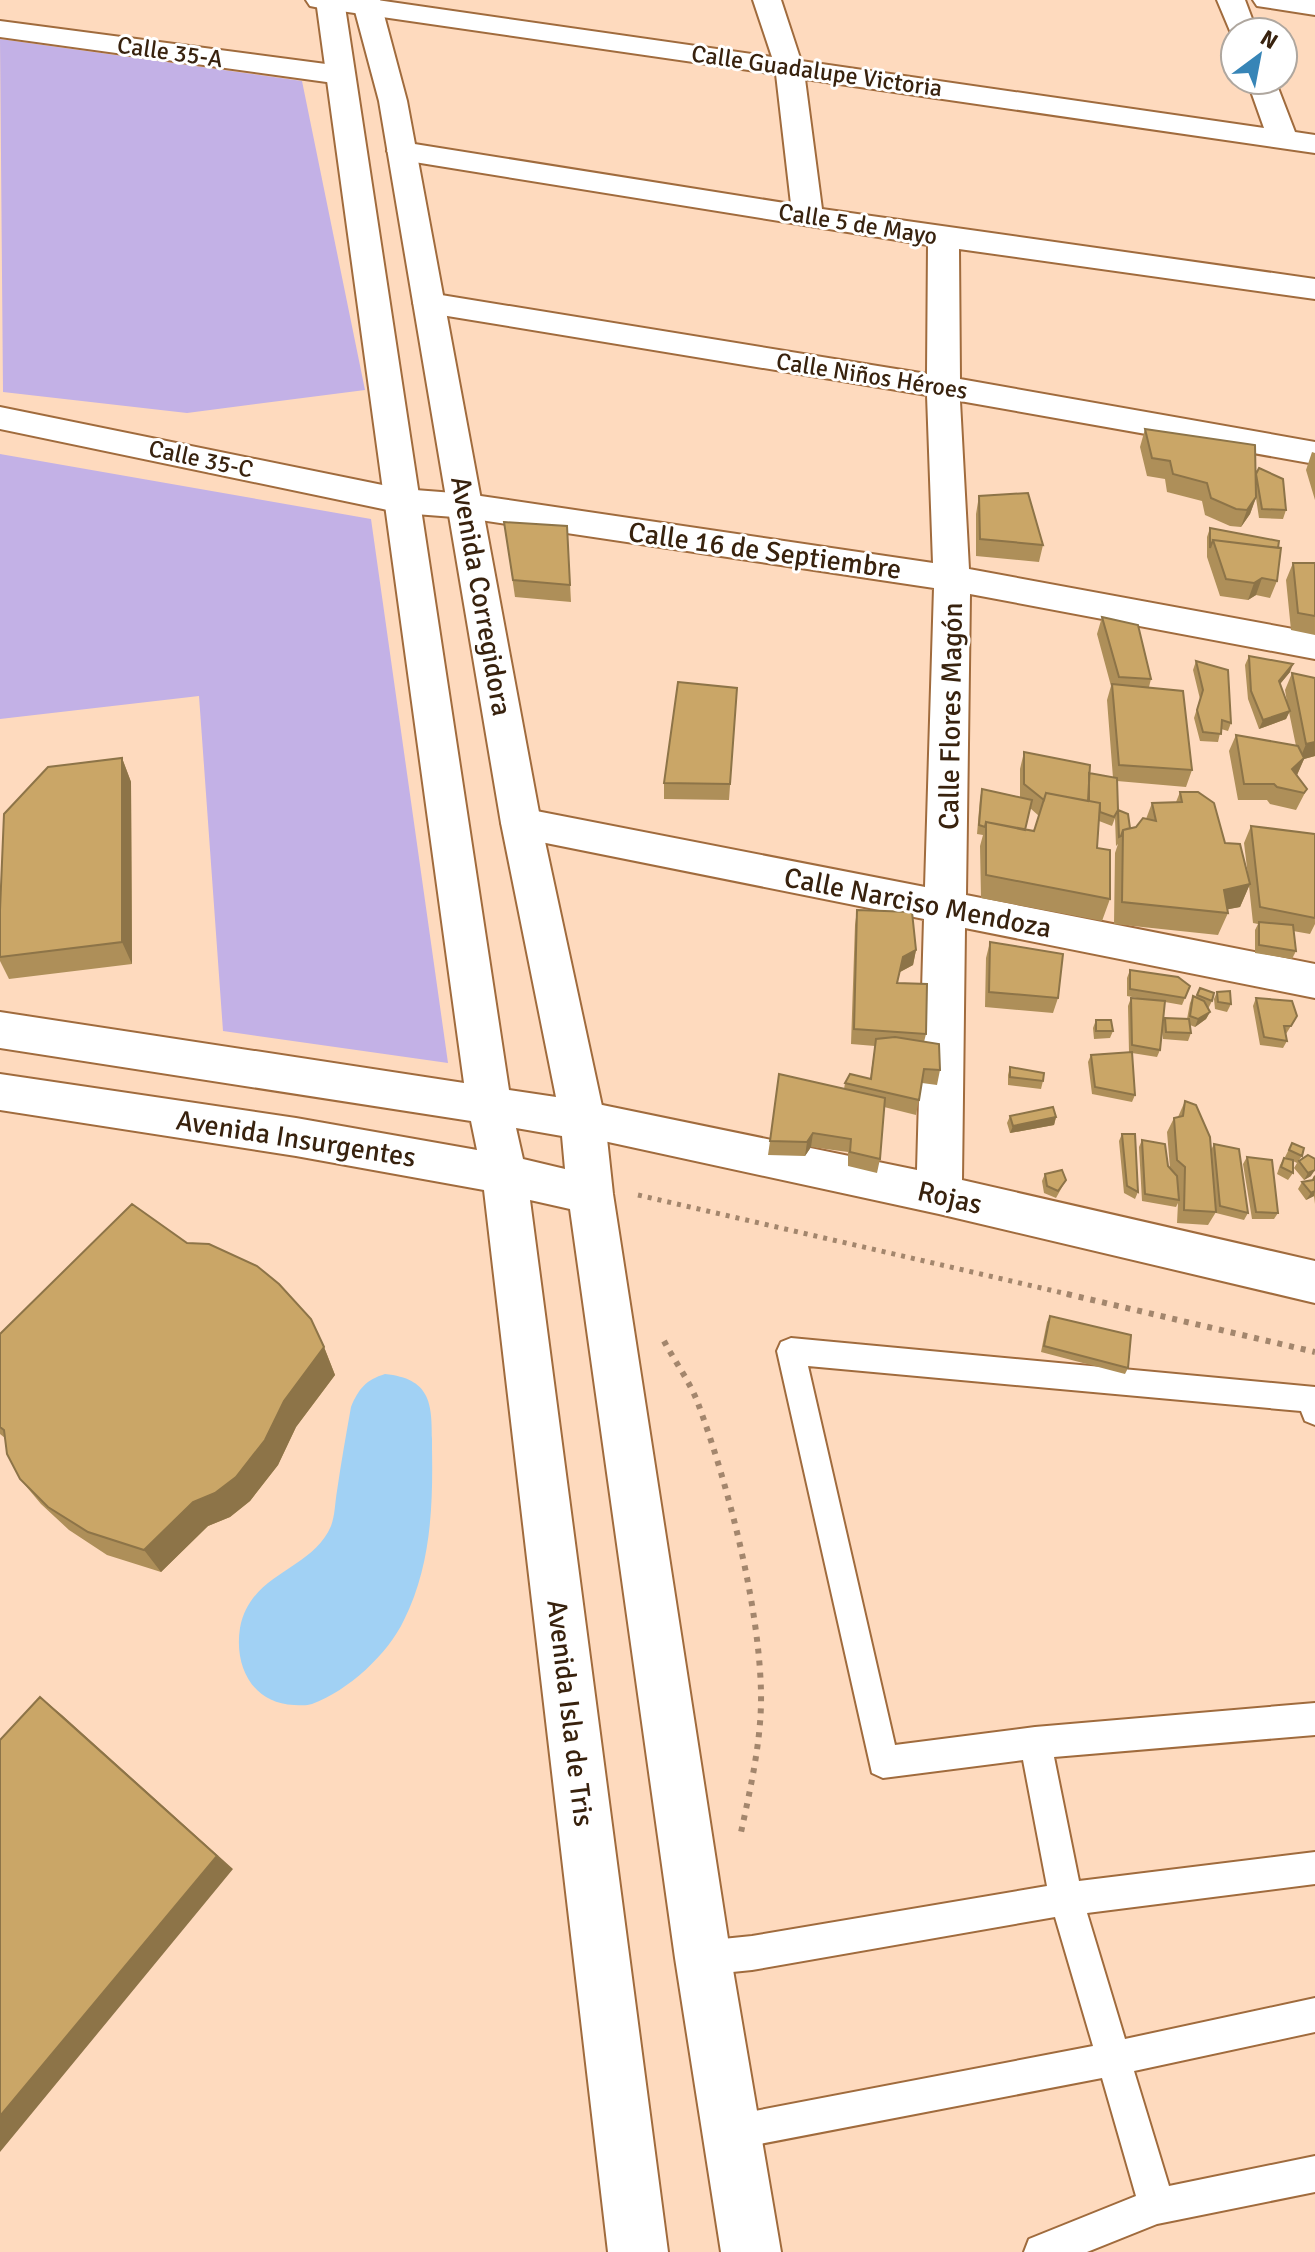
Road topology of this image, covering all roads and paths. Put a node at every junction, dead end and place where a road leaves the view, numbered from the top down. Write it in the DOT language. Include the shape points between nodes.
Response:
graph roads {
  1 [pos="767,0"];
  2 [pos="1267,0"];
  3 [pos="327,1"];
  4 [pos="367,4"];
  5 [pos="1315,7"];
  6 [pos="0,29"];
  7 [pos="789,67"];
  8 [pos="341,75"];
  9 [pos="1267,96"];
  10 [pos="1283,139"];
  11 [pos="1315,144"];
  12 [pos="402,151"];
  13 [pos="808,215"];
  14 [pos="944,238"];
  15 [pos="1315,289"];
  16 [pos="429,303"];
  17 [pos="943,387"];
  18 [pos="0,418"];
  19 [pos="1315,453"];
  20 [pos="402,501"];
  21 [pos="467,506"];
  22 [pos="952,578"];
  23 [pos="1315,646"];
  24 [pos="521,823"];
  25 [pos="947,908"];
  26 [pos="1315,981"];
  27 [pos="0,1030"];
  28 [pos="0,1092"];
  29 [pos="489,1104"];
  30 [pos="583,1120"];
  31 [pos="504,1174"];
  32 [pos="607,1193"];
  33 [pos="939,1194"];
  34 [pos="1315,1282"];
  35 [pos="663,1339"];
  36 [pos="1315,1352"];
  37 [pos="1315,1412"];
  38 [pos="1315,1719"];
  39 [pos="1035,1743"];
  40 [pos="739,1841"];
  41 [pos="1315,1868"];
  42 [pos="1066,1899"];
  43 [pos="703,1958"];
  44 [pos="1315,2015"];
  45 [pos="1113,2059"];
  46 [pos="734,2132"];
  47 [pos="1315,2174"];
  48 [pos="1157,2206"];
  49 [pos="638,2252"];
  50 [pos="751,2252"];
  51 [pos="1042,2252"];
  1 -- 7 [label="street"];
  2 -- 5 [label="street"];
  3 -- 4 [label="street, Calle Guadalupe Victoria"];
  3 -- 8 [label="street"];
  4 -- 7 [label="street, Calle Guadalupe Victoria"];
  4 -- 12 [label="street, Avenida Corregidora"];
  6 -- 8 [label="street, Calle 35-A"];
  7 -- 10 [label="street, Calle Guadalupe Victoria"];
  7 -- 13 [label="street"];
  8 -- 20 [label="street"];
  9 -- 10 [label="street"];
  10 -- 11 [label="street, Calle Guadalupe Victoria"];
  12 -- 13 [label="street, Calle 5 de Mayo"];
  12 -- 16 [label="street, Avenida Corregidora"];
  13 -- 14 [label="street, Calle 5 de Mayo"];
  14 -- 15 [label="street, Calle 5 de Mayo"];
  14 -- 17 [label="street, Calle Flores Magón"];
  16 -- 17 [label="street, Calle Niños Héroes"];
  16 -- 21 [label="street, Avenida Corregidora"];
  17 -- 19 [label="street, Calle Niños Héroes"];
  17 -- 22 [label="street, Calle Flores Magón"];
  18 -- 20 [label="street, Calle 35-C"];
  20 -- 21 [label="street, Calle 16 de Septiembre"];
  20 -- 29 [label="street"];
  21 -- 22 [label="street, Calle 16 de Septiembre"];
  21 -- 24 [label="street, Avenida Corregidora"];
  22 -- 23 [label="street, Calle 16 de Septiembre"];
  22 -- 25 [label="street, Calle Flores Magón"];
  24 -- 25 [label="street, Calle Narciso Mendoza"];
  24 -- 30 [label="street, Avenida Corregidora"];
  25 -- 26 [label="street, Calle Narciso Mendoza"];
  25 -- 33 [label="street, Calle Flores Magón"];
  27 -- 29 [label="street"];
  28 -- 31 [label="street, Avenida Insurgentes" via="292,1135"];
  29 -- 30 [label="street"];
  29 -- 31 [label="street"];
  30 -- 32 [label="street, Avenida Corregidora"];
  30 -- 33 [label="street, Rojas"];
  31 -- 32 [label="street, Avenida Insurgentes"];
  31 -- 49 [label="street, Avenida Isla de Tris"];
  32 -- 36 [label="path"];
  32 -- 43 [label="street"];
  33 -- 34 [label="street, Rojas"];
  35 -- 40 [label="path" via="698,1403 757,1629 761,1695 754,1770"];
  37 -- 39 [label="lane" via="1311,1399 791,1351 883,1762"];
  38 -- 39 [label="lane"];
  39 -- 42 [label="lane"];
  41 -- 42 [label="lane"];
  42 -- 43 [label="lane"];
  42 -- 45 [label="lane"];
  43 -- 46 [label="street"];
  44 -- 45 [label="lane"];
  45 -- 46 [label="lane"];
  45 -- 48 [label="lane"];
  46 -- 50 [label="street"];
  47 -- 48 [label="lane"];
  48 -- 51 [label="lane"];
}
